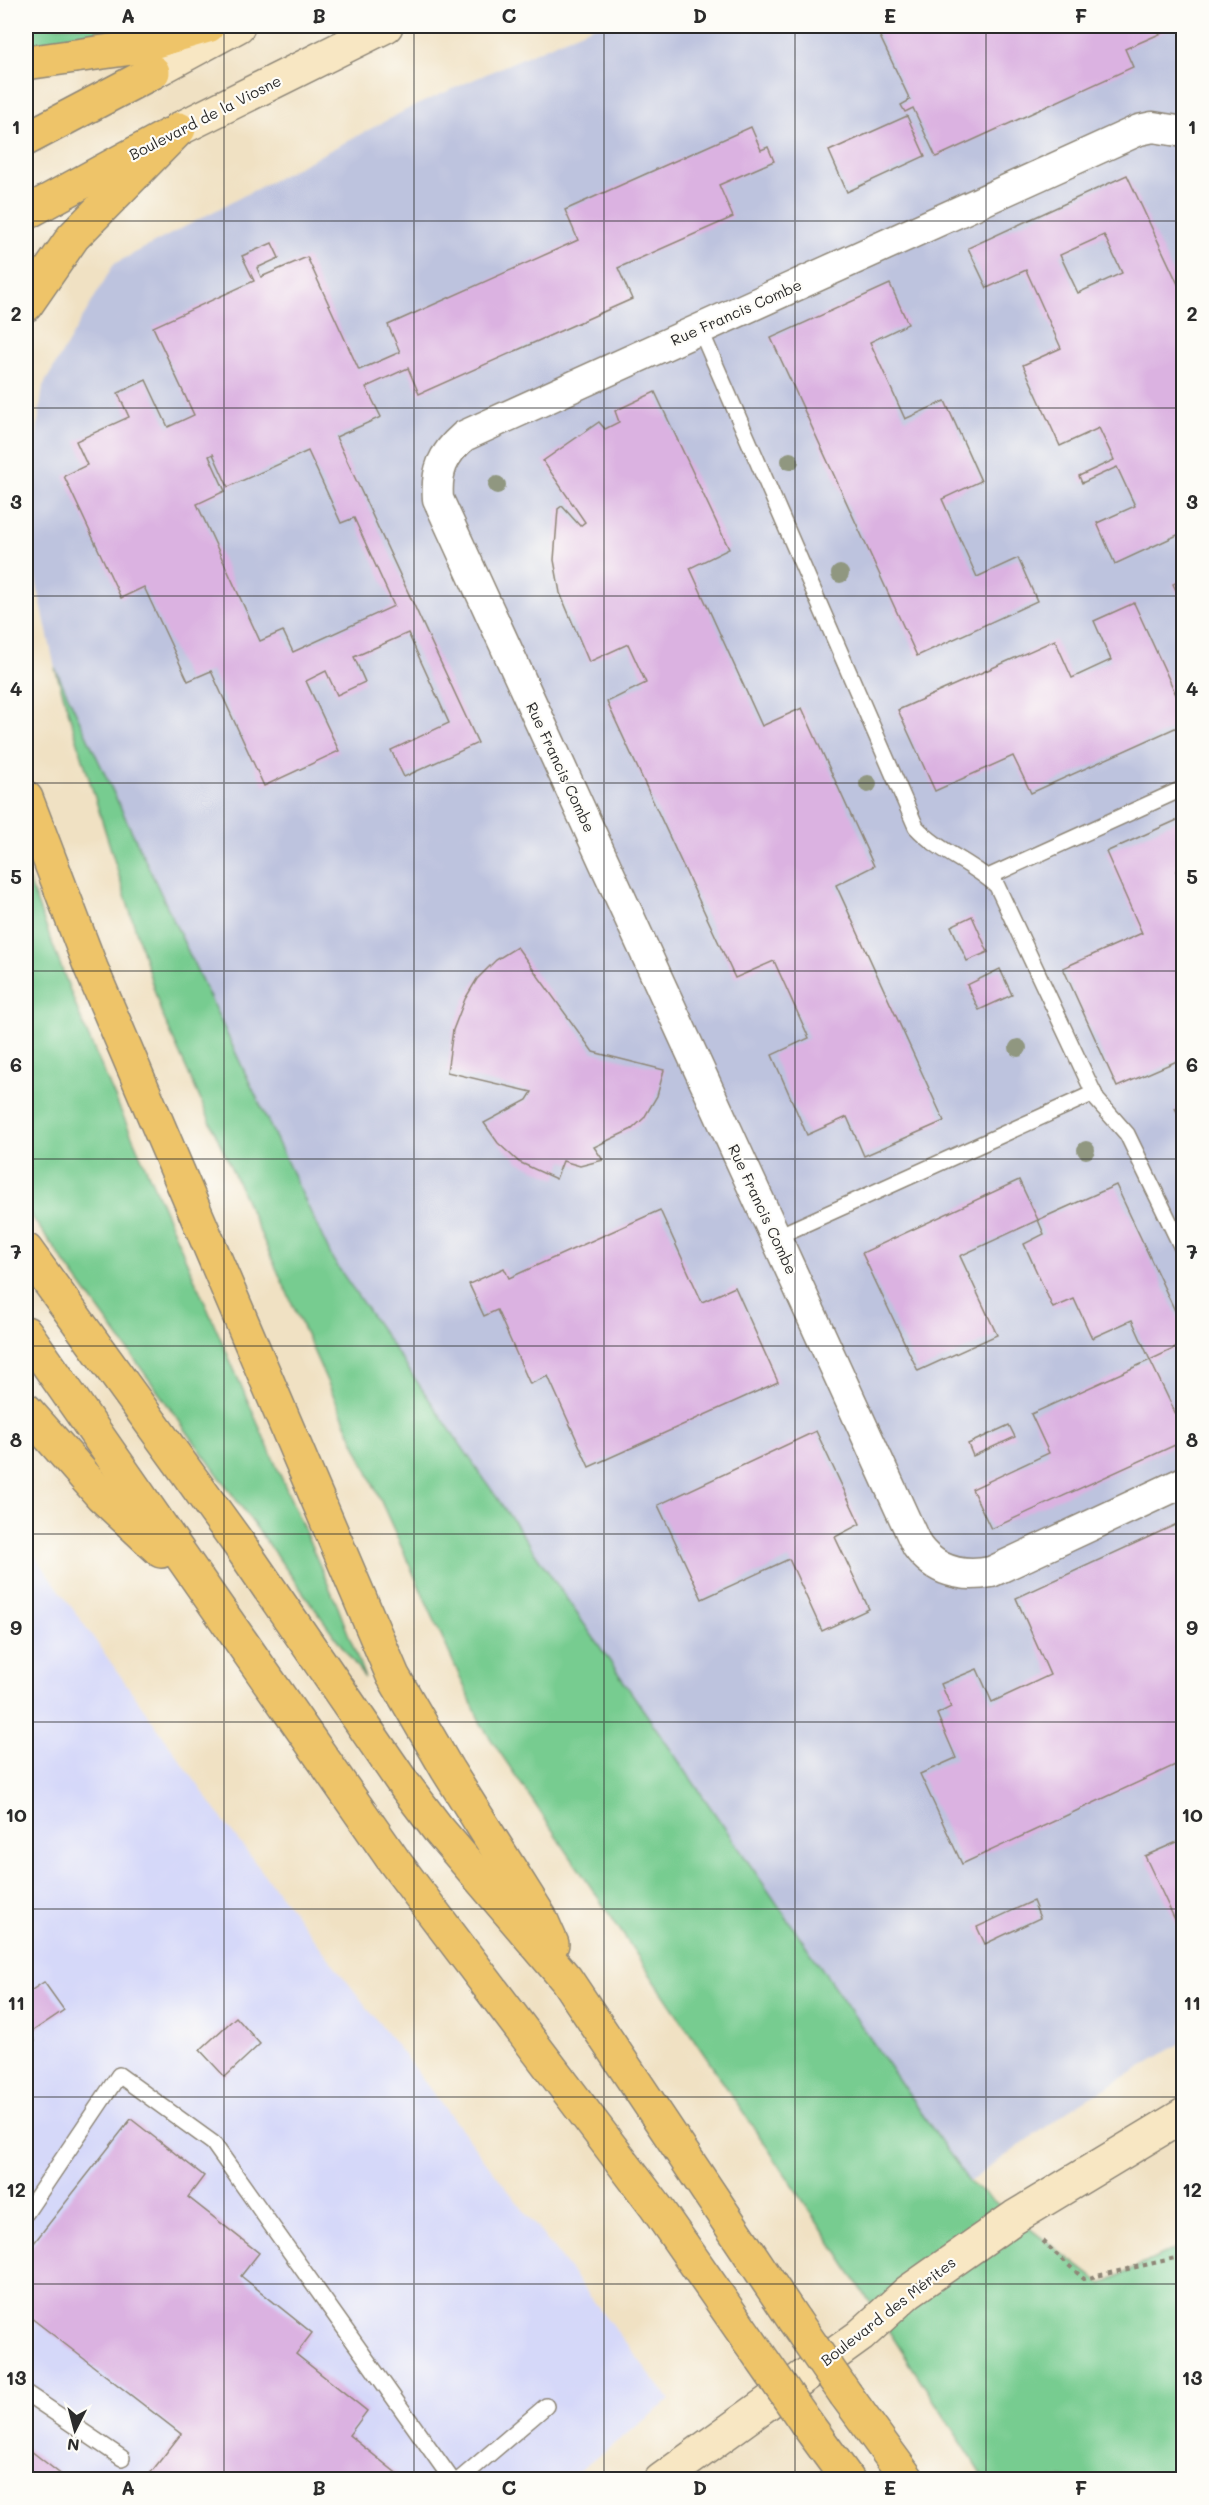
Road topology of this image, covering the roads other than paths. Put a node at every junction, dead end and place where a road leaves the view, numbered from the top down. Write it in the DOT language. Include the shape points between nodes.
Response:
graph roads {
  1 [pos="208,26"];
  2 [pos="238,26"];
  3 [pos="386,26"];
  4 [pos="26,63"];
  5 [pos="179,129"];
  6 [pos="1184,132"];
  7 [pos="26,139"];
  8 [pos="26,213"];
  9 [pos="26,305"];
  10 [pos="700,329"];
  11 [pos="1184,788"];
  12 [pos="26,798"];
  13 [pos="988,877"];
  14 [pos="1094,1093"];
  15 [pos="776,1237"];
  16 [pos="26,1250"];
  17 [pos="1184,1252"];
  18 [pos="26,1333"];
  19 [pos="26,1410"];
  20 [pos="1184,1482"];
  21 [pos="208,1594"];
  22 [pos="566,1979"];
  23 [pos="1184,2115"];
  24 [pos="26,2213"];
  25 [pos="26,2393"];
  26 [pos="546,2406"];
  27 [pos="122,2458"];
  28 [pos="452,2480"];
  29 [pos="459,2480"];
  30 [pos="660,2480"];
  31 [pos="848,2480"];
  32 [pos="908,2480"];
  1 -- 4 [label="main road" via="132,48"];
  2 -- 7 [label="main road"];
  3 -- 5 [label="main road, Boulevard de la Viosne"];
  5 -- 8 [label="main road, Boulevard de la Viosne"];
  5 -- 9 [label="main road" via="73,237"];
  6 -- 10 [label="street, Rue Francis Combe" via="1153,127 1139,130"];
  10 -- 13 [label="lane" via="916,827 940,848"];
  10 -- 15 [label="street, Rue Francis Combe" via="464,436 440,463 436,480 438,499"];
  11 -- 13 [label="lane"];
  12 -- 22 [label="main road" via="91,968 393,1676 540,1917"];
  13 -- 14 [label="lane" via="1005,899"];
  14 -- 15 [label="lane"];
  14 -- 17 [label="lane" via="1127,1134"];
  15 -- 20 [label="street, Rue Francis Combe" via="926,1559 958,1574 991,1572"];
  16 -- 22 [label="main road" via="231,1533 403,1783"];
  18 -- 21 [label="main road"];
  19 -- 21 [label="main road" via="102,1496"];
  21 -- 31 [label="main road, bridge" via="394,1861 656,2206"];
  22 -- 32 [label="main road, bridge" via="794,2320"];
  23 -- 30 [label="main road, Boulevard des Mérites" via="1015,2217 908,2292 860,2336"];
  24 -- 28 [label="lane" via="118,2075 213,2143"];
  25 -- 27 [label="lane"];
  26 -- 29 [label="lane"];
}
